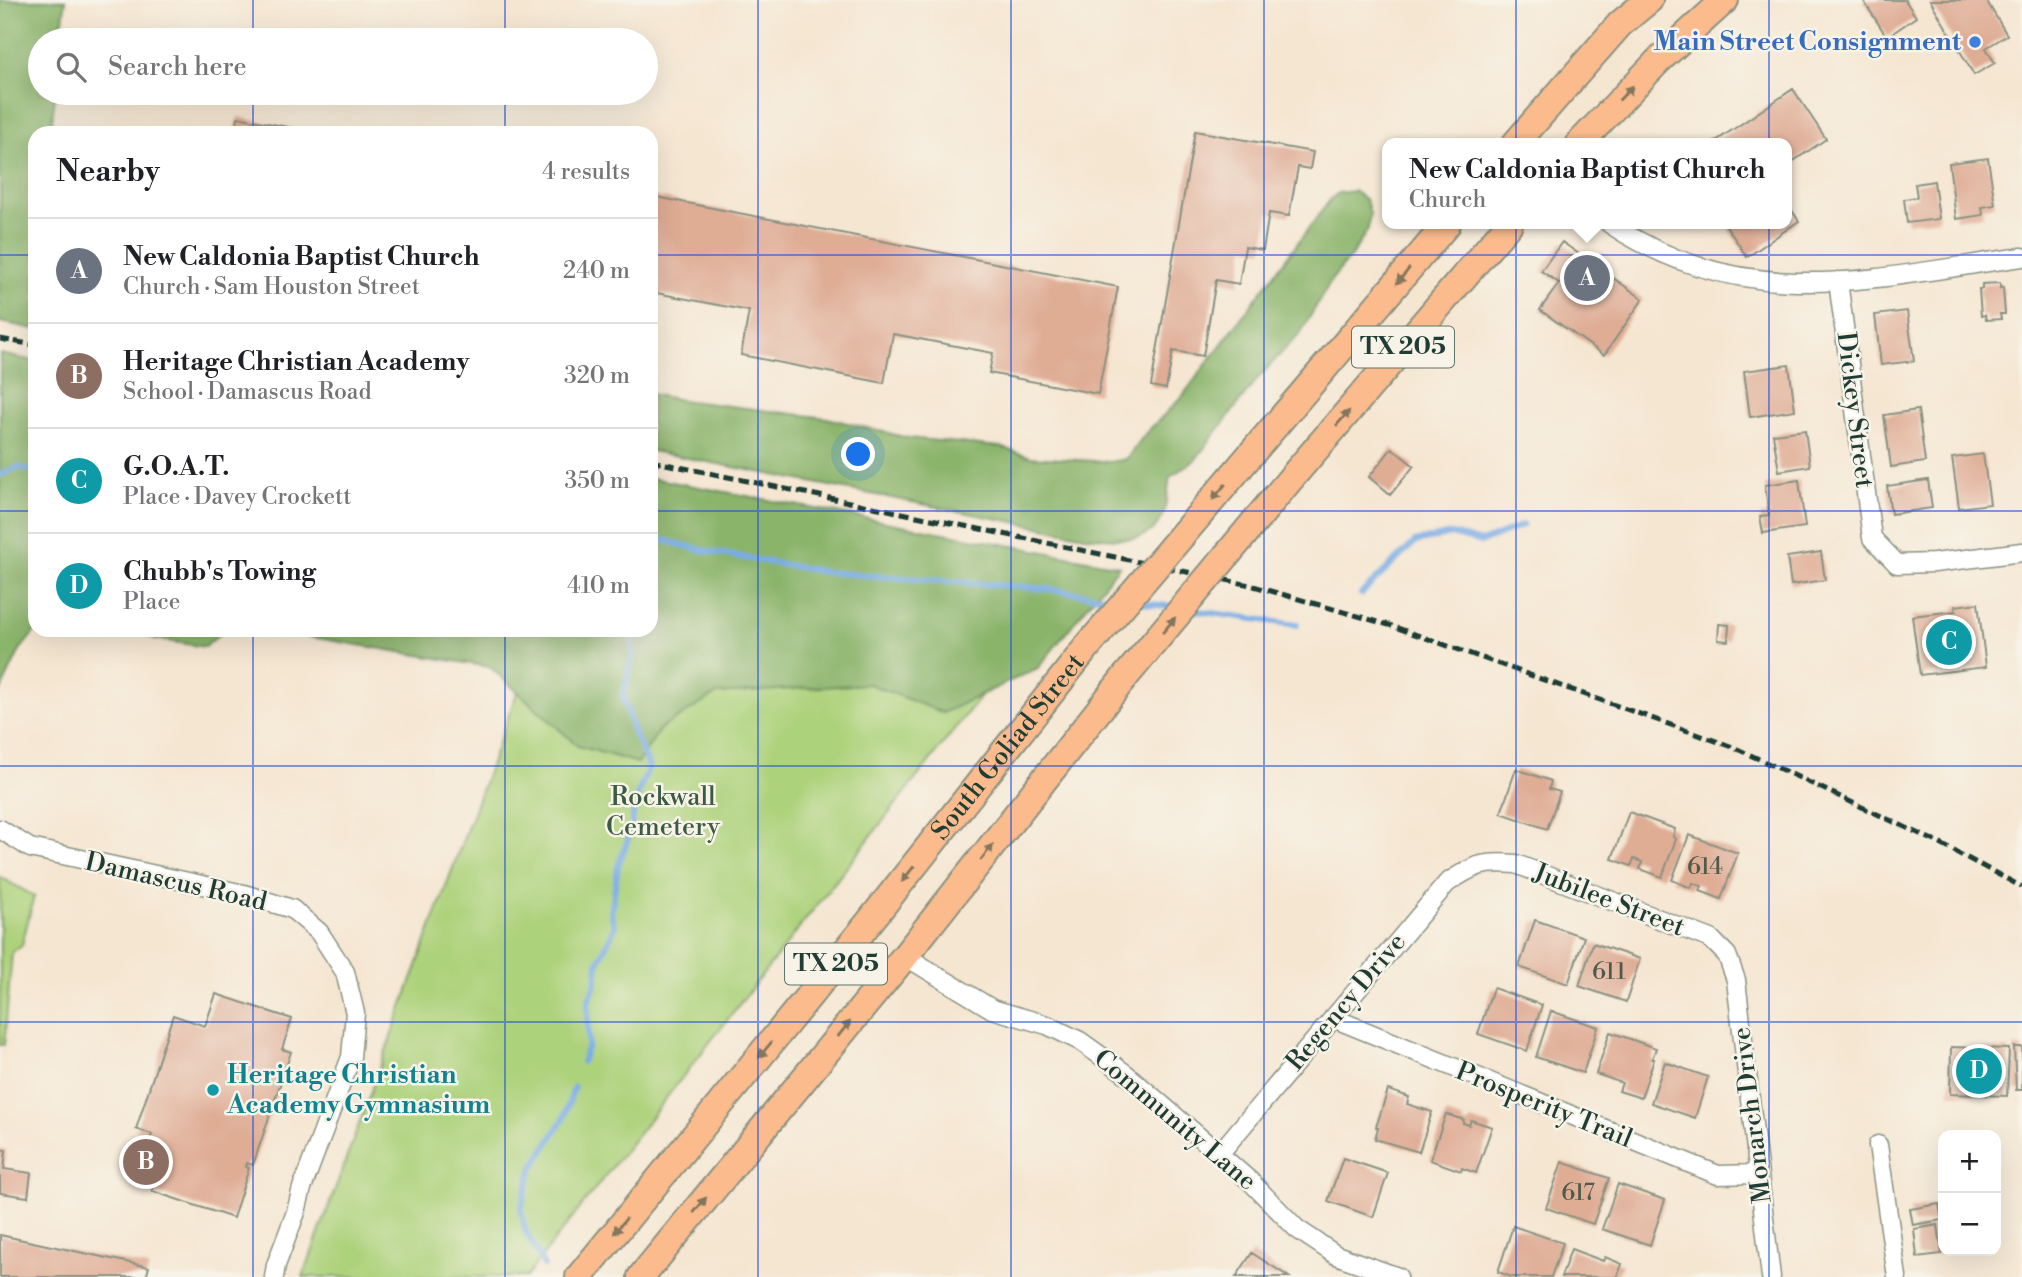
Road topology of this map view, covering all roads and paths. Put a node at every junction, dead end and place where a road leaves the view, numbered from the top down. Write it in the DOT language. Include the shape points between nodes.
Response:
graph roads {
  1 [pos="1649,0"];
  2 [pos="1725,0"];
  3 [pos="1520,138"];
  4 [pos="1585,138"];
  5 [pos="1443,229"];
  6 [pos="1504,229"];
  7 [pos="1618,229"];
  8 [pos="2022,257"];
  9 [pos="1838,281"];
  10 [pos="2022,552"];
  11 [pos="0,828"];
  12 [pos="1483,864"];
  13 [pos="1727,955"];
  14 [pos="905,956"];
  15 [pos="1334,1018"];
  16 [pos="1878,1145"];
  17 [pos="1219,1154"];
  18 [pos="1758,1174"];
  19 [pos="274,1277"];
  20 [pos="579,1277"];
  21 [pos="641,1277"];
  22 [pos="1398,1277"];
  23 [pos="1771,1277"];
  24 [pos="1897,1277"];
  1 -- 3 [label="main road" via="1620,24"];
  4 -- 2 [label="main road, one-way" via="1658,61"];
  5 -- 20 [label="main road, South Goliad Street / TX 205, one-way, bridge" via="1087,647"];
  14 -- 6 [label="main road, South Goliad Street / TX 205, one-way, bridge" via="1125,677"];
  7 -- 9 [label="street" via="1709,271 1807,284"];
  8 -- 9 [label="street"];
  9 -- 10 [label="street, Dickey Street" via="1872,538 1897,564 1934,564"];
  11 -- 19 [label="street, Damascus Road" via="30,848 244,894 292,909 319,932 345,972 355,1013 351,1057"];
  12 -- 13 [label="street, Jubilee Street" via="1516,864 1712,939"];
  12 -- 15 [label="street, Regency Drive" via="1447,883"];
  13 -- 18 [label="street, Monarch Drive" via="1736,980"];
  14 -- 17 [label="street, Community Lane" via="992,1009 1047,1025 1080,1041"];
  21 -- 14 [label="main road, South Goliad Street / TX 205, one-way"];
  15 -- 17 [label="street, Regency Drive"];
  15 -- 18 [label="street, Prosperity Trail" via="1718,1175"];
  16 -- 24 [label="street"];
  17 -- 22 [label="street, Community Lane" via="1297,1229 1336,1255"];
  18 -- 23 [label="street, Monarch Drive"];
}
